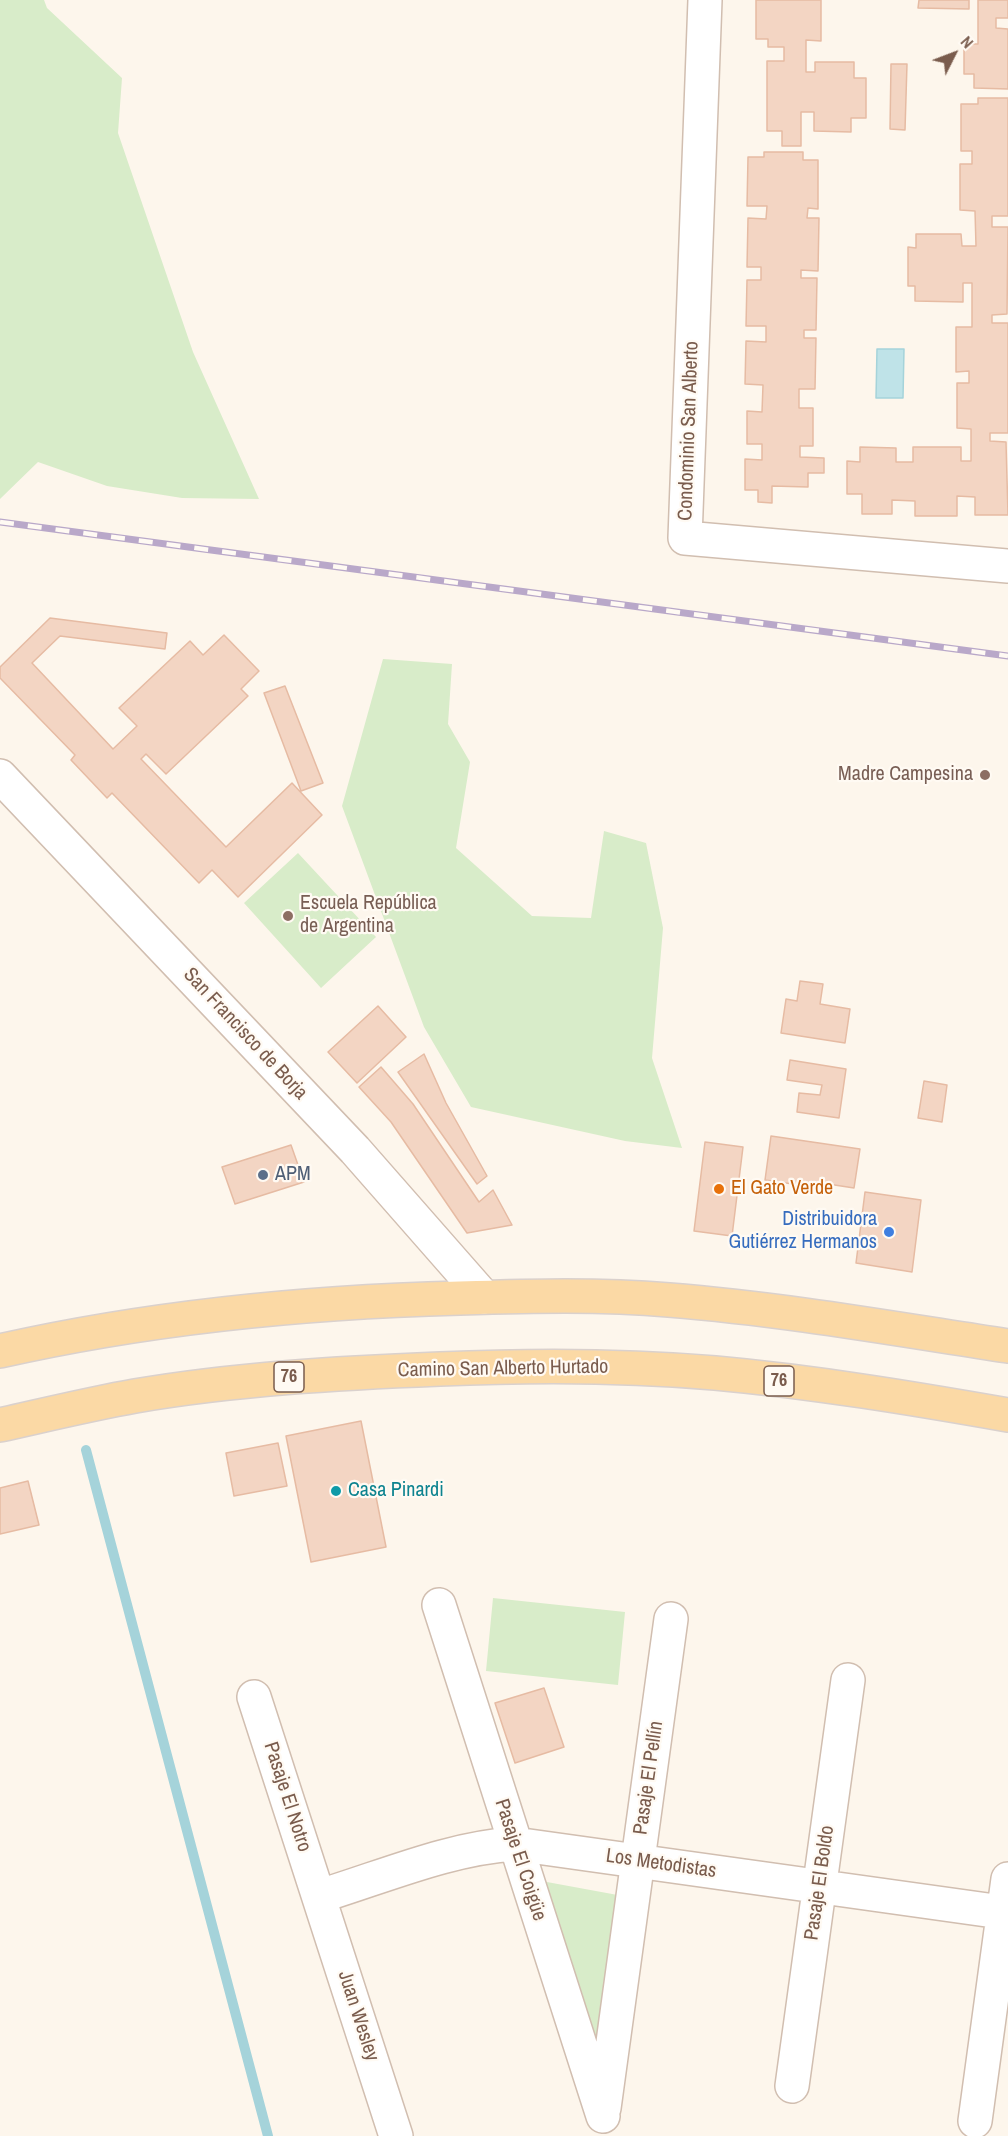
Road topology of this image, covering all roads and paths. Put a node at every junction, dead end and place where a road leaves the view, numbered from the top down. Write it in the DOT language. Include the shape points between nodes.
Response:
graph roads {
  1 [pos="705,0"];
  2 [pos="1008,566"];
  3 [pos="0,776"];
  4 [pos="484,1297"];
  5 [pos="1008,1346"];
  6 [pos="0,1351"];
  7 [pos="1008,1414"];
  8 [pos="0,1425"];
  9 [pos="439,1605"];
  10 [pos="671,1619"];
  11 [pos="848,1680"];
  12 [pos="254,1697"];
  13 [pos="515,1844"];
  14 [pos="638,1861"];
  15 [pos="1008,1879"];
  16 [pos="820,1887"];
  17 [pos="320,1896"];
  18 [pos="1006,1912"];
  19 [pos="792,2086"];
  20 [pos="603,2116"];
  21 [pos="975,2121"];
  22 [pos="396,2136"];
  1 -- 2 [label="street, Condominio San Alberto" via="685,538"];
  3 -- 4 [label="street, San Francisco de Borja" via="355,1150"];
  4 -- 5 [label="main road" via="669,1299"];
  4 -- 6 [label="main road" via="373,1300 261,1311 123,1328"];
  7 -- 8 [label="main road, Camino San Alberto Hurtado / 76" via="857,1389 715,1373 490,1366 217,1384 134,1396"];
  9 -- 13 [label="street, Pasaje El Coigüe"];
  10 -- 14 [label="street, Pasaje El Pellín"];
  11 -- 16 [label="street, Pasaje El Boldo"];
  12 -- 17 [label="street, Pasaje El Notro"];
  13 -- 14 [label="street, Los Metodistas"];
  13 -- 17 [label="street, Los Metodistas" via="461,1852"];
  13 -- 20 [label="street, Pasaje El Coigüe"];
  14 -- 16 [label="street, Los Metodistas"];
  14 -- 20 [label="street, Pasaje El Pellín"];
  15 -- 18 [label="street"];
  16 -- 18 [label="street, Los Metodistas"];
  16 -- 19 [label="street, Pasaje El Boldo"];
  17 -- 22 [label="street, Juan Wesley"];
  18 -- 21 [label="street"];
}
